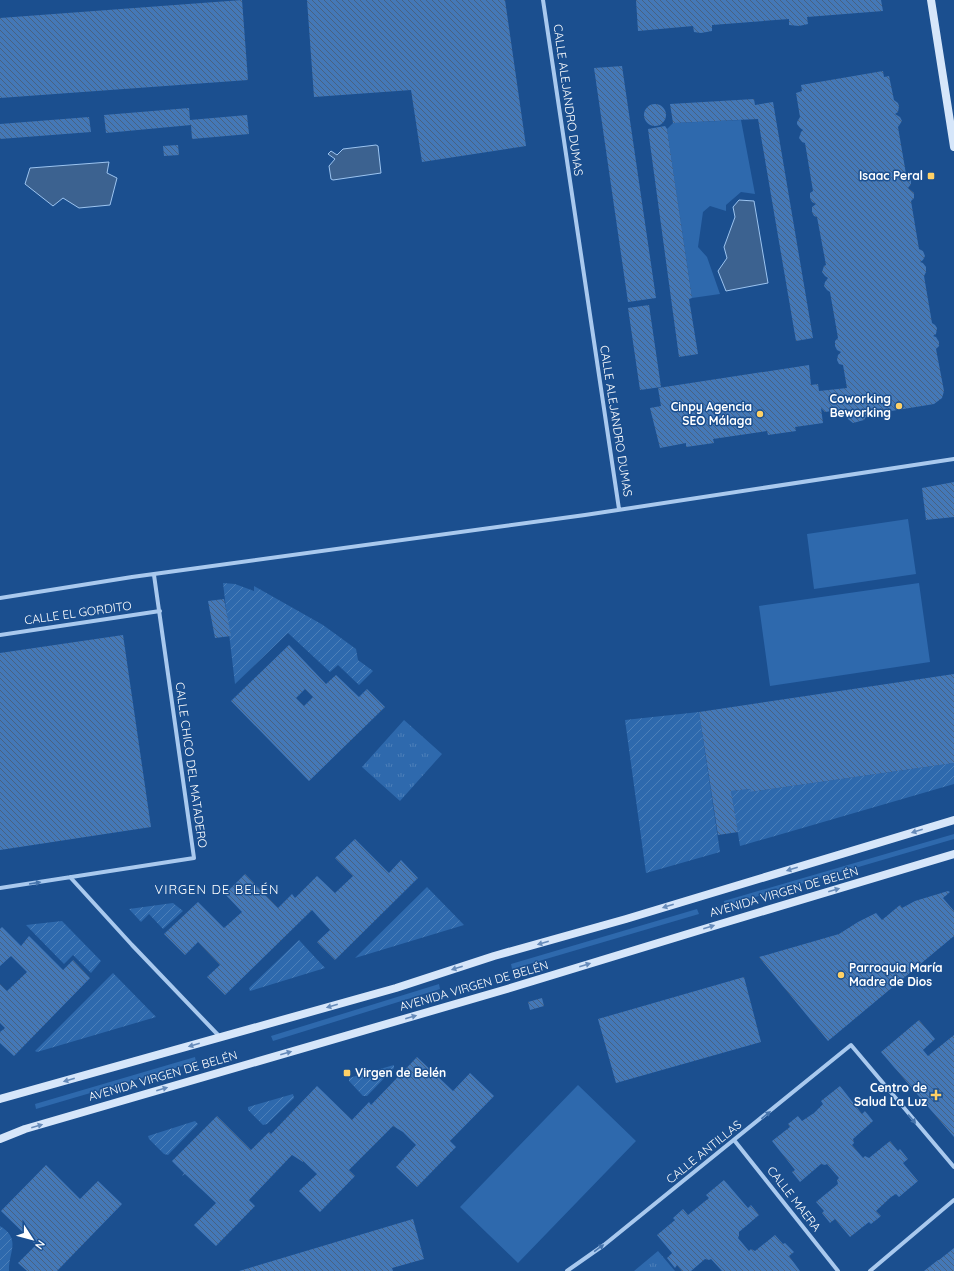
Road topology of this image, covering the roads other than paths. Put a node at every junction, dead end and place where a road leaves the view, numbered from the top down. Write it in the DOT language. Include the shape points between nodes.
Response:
graph roads {
  1 [pos="543,0"];
  2 [pos="931,0"];
  3 [pos="954,147"];
  4 [pos="954,459"];
  5 [pos="619,509"];
  6 [pos="154,575"];
  7 [pos="0,598"];
  8 [pos="160,611"];
  9 [pos="0,635"];
  10 [pos="954,820"];
  11 [pos="954,854"];
  12 [pos="70,877"];
  13 [pos="0,888"];
  14 [pos="221,1038"];
  15 [pos="0,1099"];
  16 [pos="0,1139"];
  17 [pos="734,1140"];
  18 [pos="954,1167"];
  19 [pos="954,1200"];
  20 [pos="876,1269"];
  21 [pos="567,1271"];
  22 [pos="838,1271"];
  23 [pos="870,1271"];
  1 -- 5 [label="street, CALLE ALEJANDRO DUMAS"];
  2 -- 3 [label="street"];
  4 -- 5 [label="street, CALLE ALEJANDRO DUMAS"];
  5 -- 6 [label="street"];
  6 -- 7 [label="street"];
  6 -- 8 [label="street, CALLE CHICO DEL MATADERO"];
  8 -- 9 [label="street, CALLE EL GORDITO"];
  8 -- 12 [label="street, CALLE CHICO DEL MATADERO" via="194,858"];
  10 -- 14 [label="street, AVENIDA VIRGEN DE BELÉN, one-way"];
  16 -- 11 [label="street, AVENIDA VIRGEN DE BELÉN, one-way" via="25,1129 507,989"];
  13 -- 12 [label="street, CALLE CHICO DEL MATADERO, one-way"];
  12 -- 14 [label="street"];
  14 -- 15 [label="street, AVENIDA VIRGEN DE BELÉN, one-way"];
  17 -- 18 [label="street, CALLE ANTILLAS, one-way" via="851,1045"];
  21 -- 17 [label="street, CALLE ANTILLAS, one-way" via="604,1245"];
  17 -- 22 [label="street, CALLE MAERA"];
  19 -- 20 [label="street"];
  20 -- 23 [label="street"];
}
